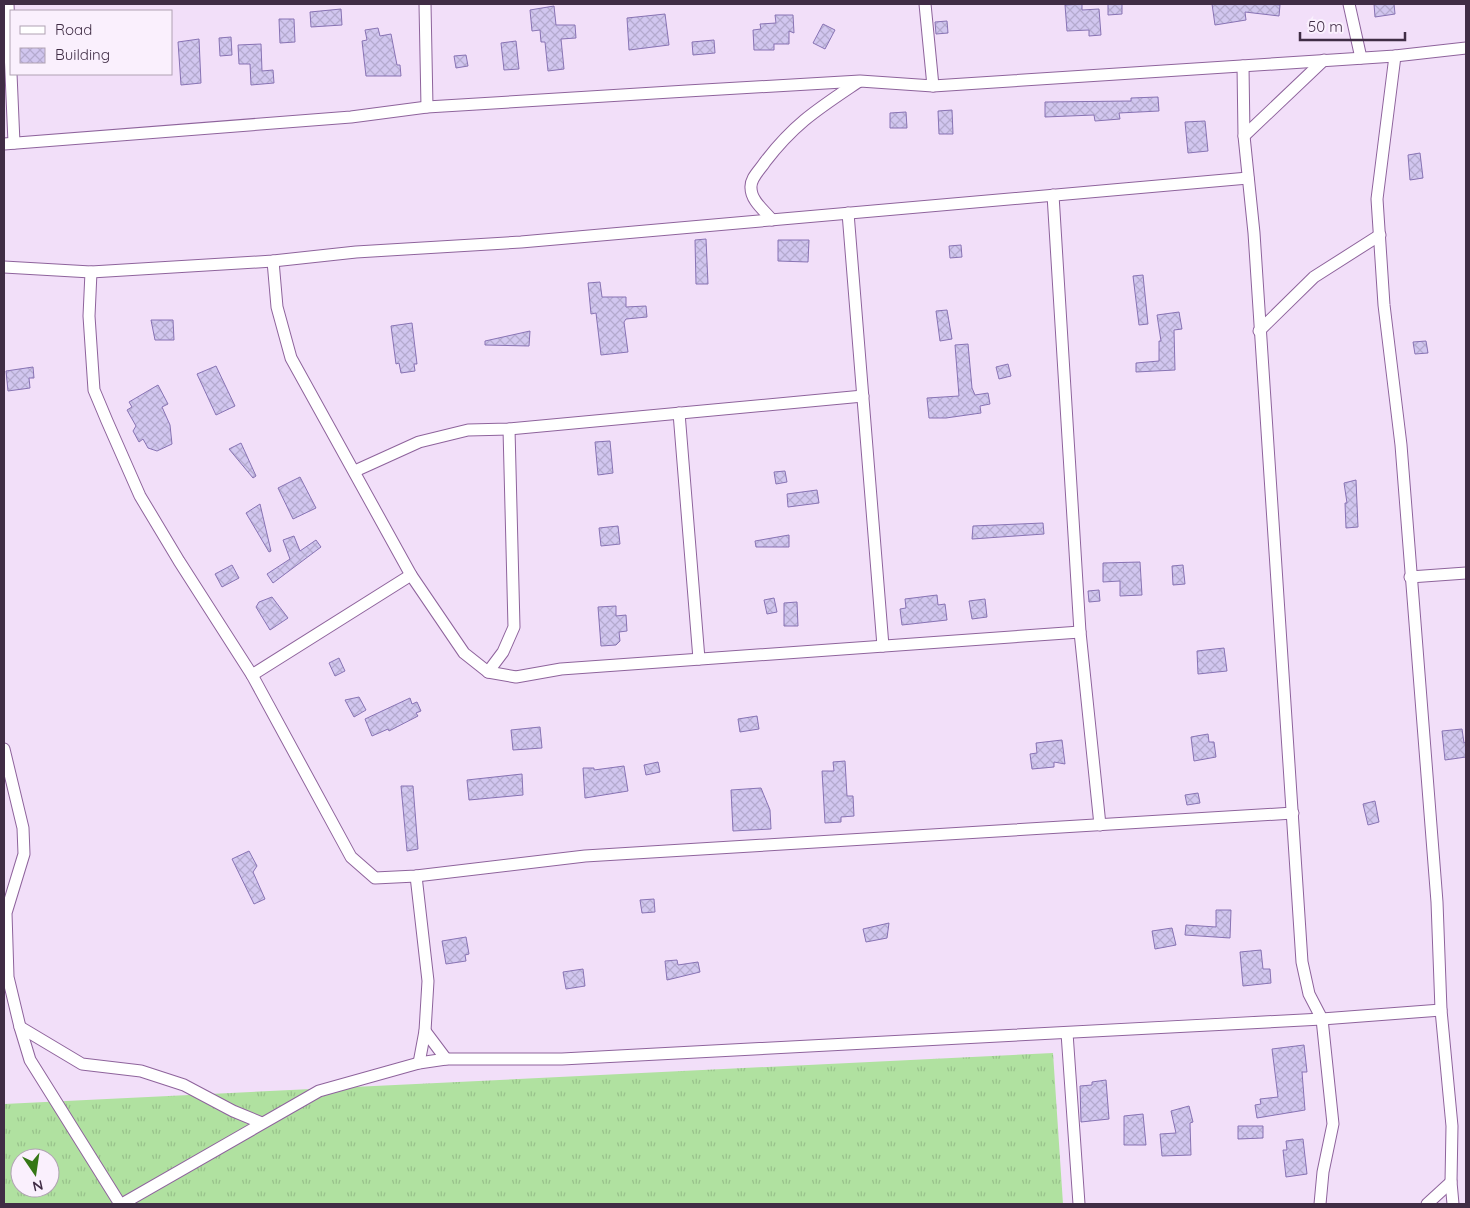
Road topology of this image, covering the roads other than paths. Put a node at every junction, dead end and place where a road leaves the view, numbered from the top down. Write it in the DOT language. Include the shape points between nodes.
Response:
graph roads {
  1 [pos="8,4"];
  2 [pos="425,4"];
  3 [pos="925,4"];
  4 [pos="1349,4"];
  5 [pos="1466,48"];
  6 [pos="1395,56"];
  7 [pos="1361,58"];
  8 [pos="1324,60"];
  9 [pos="1243,66"];
  10 [pos="860,81"];
  11 [pos="933,86"];
  12 [pos="427,107"];
  13 [pos="1244,136"];
  14 [pos="9,144"];
  15 [pos="1248,178"];
  16 [pos="1053,195"];
  17 [pos="848,213"];
  18 [pos="772,220"];
  19 [pos="1380,235"];
  20 [pos="273,261"];
  21 [pos="4,267"];
  22 [pos="91,272"];
  23 [pos="1259,331"];
  24 [pos="863,396"];
  25 [pos="680,413"];
  26 [pos="509,428"];
  27 [pos="355,471"];
  28 [pos="1466,573"];
  29 [pos="411,575"];
  30 [pos="1410,577"];
  31 [pos="1080,632"];
  32 [pos="883,646"];
  33 [pos="699,659"];
  34 [pos="488,672"];
  35 [pos="252,674"];
  36 [pos="4,749"];
  37 [pos="1292,813"];
  38 [pos="1100,825"];
  39 [pos="416,876"];
  40 [pos="5,913"];
  41 [pos="1441,1010"];
  42 [pos="1322,1019"];
  43 [pos="20,1027"];
  44 [pos="425,1031"];
  45 [pos="1067,1032"];
  46 [pos="446,1059"];
  47 [pos="419,1063"];
  48 [pos="262,1123"];
  49 [pos="1451,1182"];
  50 [pos="121,1204"];
  51 [pos="1079,1204"];
  52 [pos="1320,1204"];
  53 [pos="1427,1204"];
  54 [pos="1453,1204"];
  1 -- 14 [label="street"];
  2 -- 12 [label="street"];
  3 -- 11 [label="street"];
  4 -- 7 [label="street"];
  5 -- 6 [label="street"];
  6 -- 7 [label="street"];
  6 -- 19 [label="street" via="1377,199"];
  7 -- 8 [label="street"];
  8 -- 9 [label="street"];
  8 -- 13 [label="street"];
  9 -- 11 [label="street"];
  9 -- 13 [label="street"];
  10 -- 11 [label="street"];
  10 -- 12 [label="street"];
  10 -- 18 [label="street" via="802,119 753,178 754,200"];
  12 -- 14 [label="street" via="342,118"];
  13 -- 15 [label="street"];
  15 -- 16 [label="street"];
  15 -- 23 [label="street"];
  16 -- 17 [label="street"];
  16 -- 31 [label="street"];
  17 -- 18 [label="street"];
  17 -- 24 [label="street"];
  18 -- 20 [label="street"];
  19 -- 23 [label="street" via="1314,277"];
  19 -- 30 [label="street"];
  20 -- 22 [label="street"];
  20 -- 27 [label="street" via="277,307 291,358"];
  21 -- 22 [label="street"];
  22 -- 35 [label="street" via="89,316 94,390 140,496"];
  23 -- 37 [label="street"];
  24 -- 25 [label="street"];
  24 -- 32 [label="street"];
  25 -- 26 [label="street"];
  25 -- 33 [label="street"];
  26 -- 27 [label="street" via="468,430 419,442"];
  26 -- 34 [label="street" via="514,627 503,652"];
  27 -- 29 [label="street"];
  28 -- 30 [label="street"];
  29 -- 34 [label="street" via="464,653"];
  29 -- 35 [label="street"];
  30 -- 41 [label="street" via="1437,902"];
  31 -- 32 [label="street"];
  31 -- 38 [label="street"];
  32 -- 33 [label="street"];
  33 -- 34 [label="street" via="561,669 516,677"];
  35 -- 39 [label="street" via="351,857 375,878"];
  36 -- 40 [label="street" via="23,828 24,854"];
  37 -- 38 [label="street"];
  37 -- 42 [label="street" via="1302,962 1309,994"];
  38 -- 39 [label="street" via="585,856"];
  39 -- 44 [label="street" via="428,981"];
  40 -- 43 [label="street" via="8,977"];
  41 -- 42 [label="street"];
  41 -- 49 [label="street" via="1452,1126"];
  42 -- 45 [label="street"];
  42 -- 52 [label="street" via="1333,1124"];
  43 -- 48 [label="street" via="82,1064 141,1071 184,1084"];
  43 -- 50 [label="street" via="30,1060"];
  44 -- 46 [label="street"];
  44 -- 47 [label="street"];
  45 -- 46 [label="street" via="562,1059"];
  45 -- 51 [label="street"];
  46 -- 47 [label="street"];
  47 -- 48 [label="street" via="319,1091"];
  48 -- 50 [label="street"];
  49 -- 53 [label="street"];
  49 -- 54 [label="street"];
}
